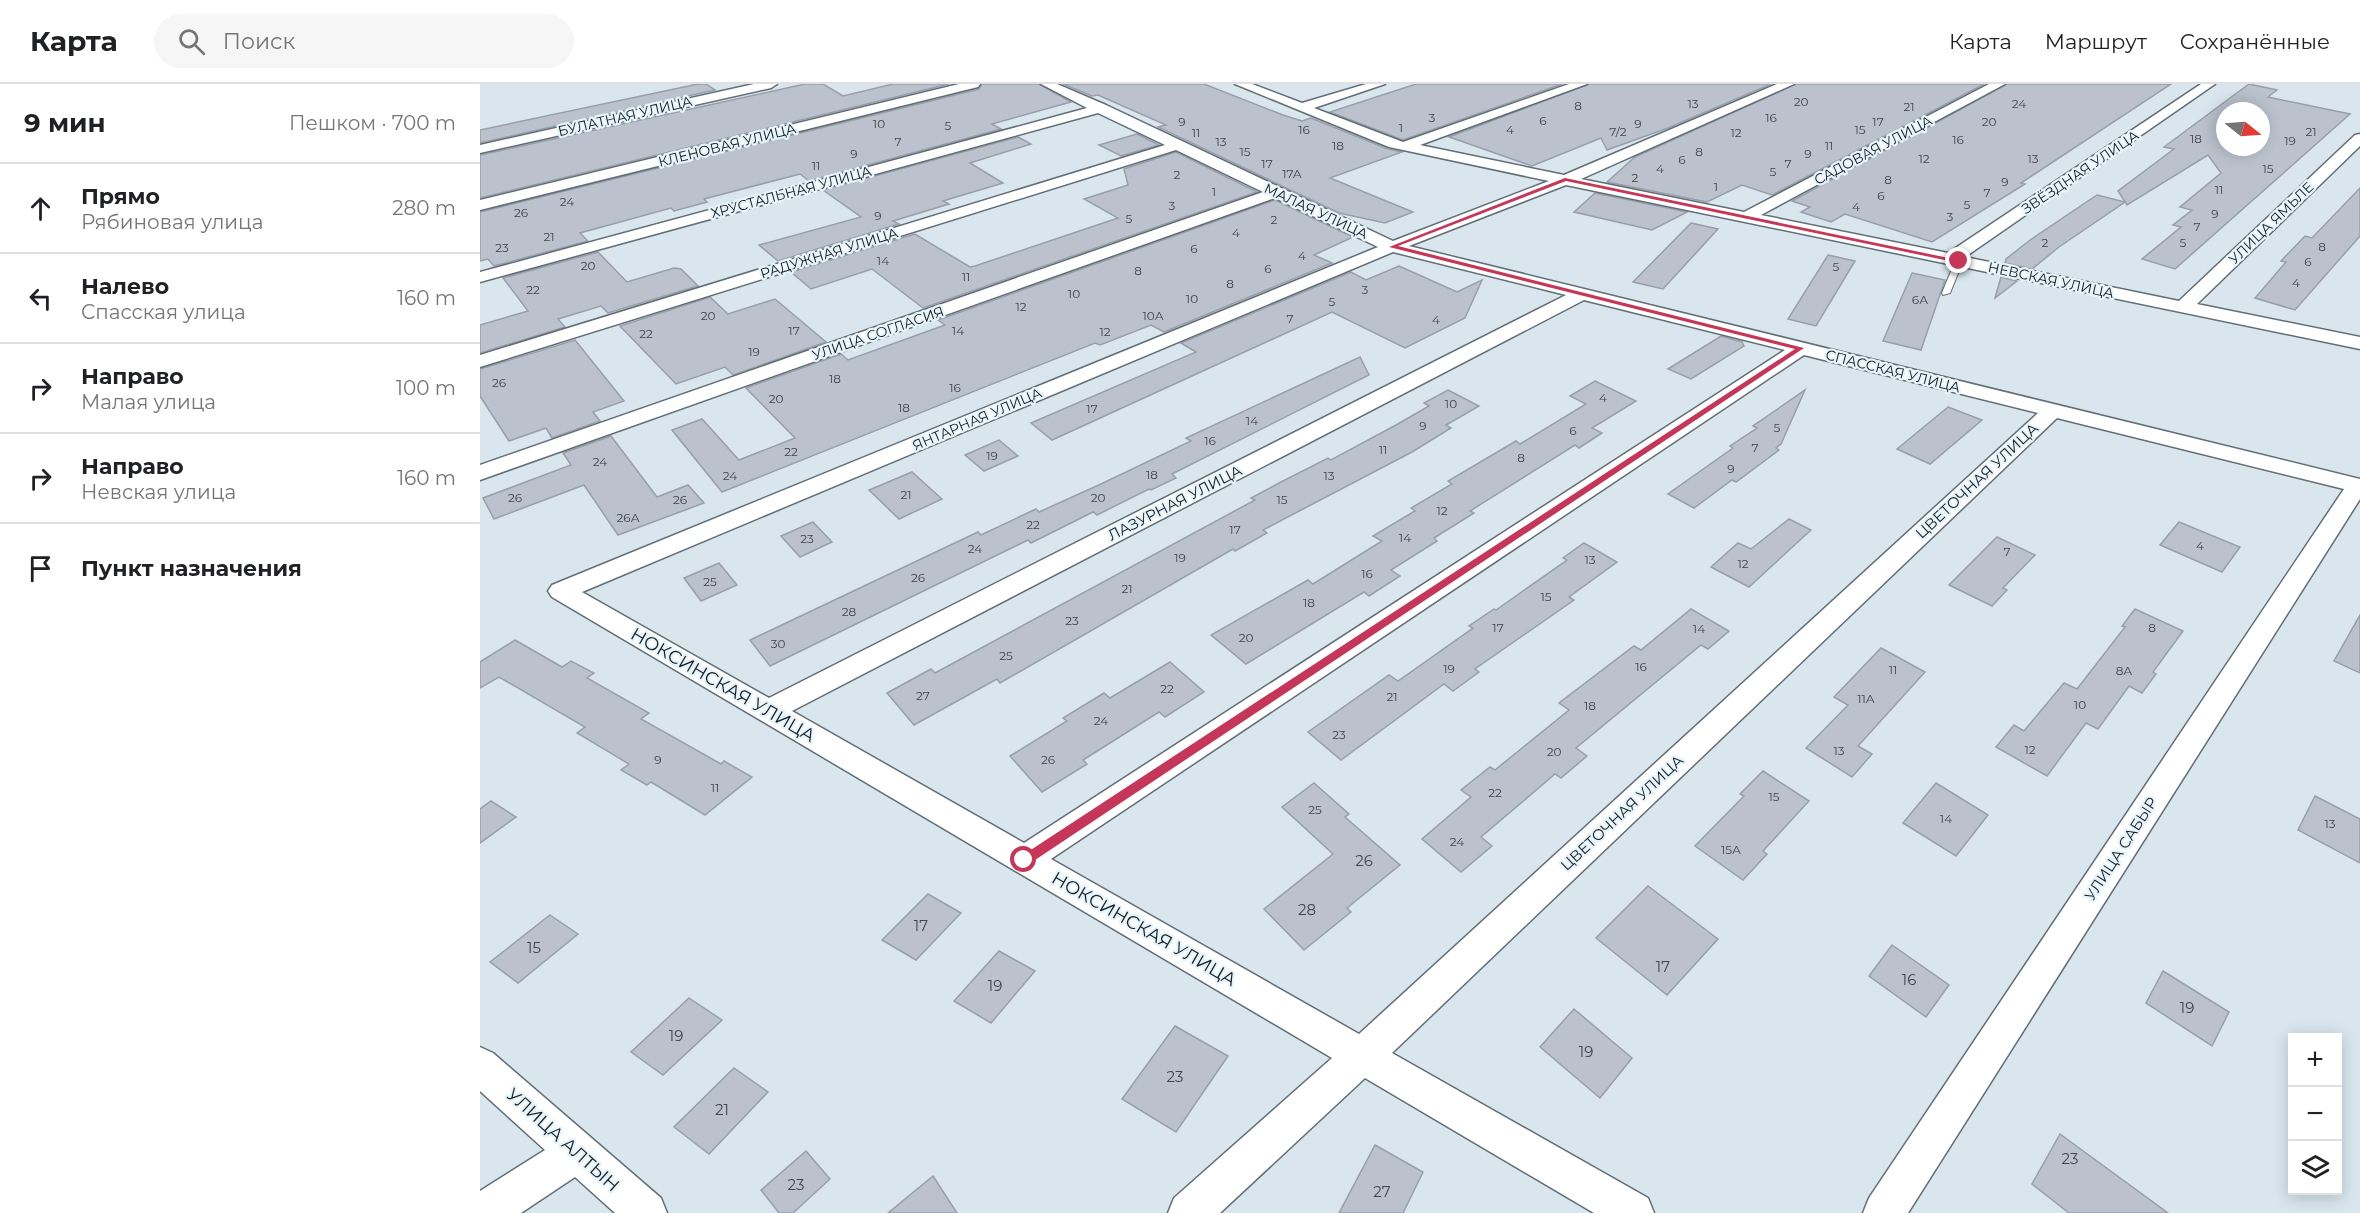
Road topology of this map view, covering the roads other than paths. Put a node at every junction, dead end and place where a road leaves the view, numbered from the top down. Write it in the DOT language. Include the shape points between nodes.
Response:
graph roads {
  1 [pos="771,84"];
  2 [pos="974,84"];
  3 [pos="1241,84"];
  4 [pos="1379,84"];
  5 [pos="1581,84"];
  6 [pos="1788,84"];
  7 [pos="2000,84"];
  8 [pos="2209,84"];
  9 [pos="1053,86"];
  10 [pos="1101,108"];
  11 [pos="1301,108"];
  12 [pos="2360,138"];
  13 [pos="1179,145"];
  14 [pos="1404,146"];
  15 [pos="480,149"];
  16 [pos="1565,180"];
  17 [pos="1277,192"];
  18 [pos="480,205"];
  19 [pos="1746,217"];
  20 [pos="1392,247"];
  21 [pos="1955,260"];
  22 [pos="480,277"];
  23 [pos="1946,292"];
  24 [pos="1582,294"];
  25 [pos="2183,307"];
  26 [pos="2360,343"];
  27 [pos="1801,348"];
  28 [pos="480,361"];
  29 [pos="2053,410"];
  30 [pos="480,473"];
  31 [pos="2358,486"];
  32 [pos="561,591"];
  33 [pos="768,711"];
  34 [pos="1024,860"];
  35 [pos="1362,1056"];
  36 [pos="480,1066"];
  37 [pos="577,1152"];
  38 [pos="484,1213"];
  39 [pos="646,1213"];
  40 [pos="1189,1213"];
  41 [pos="1633,1213"];
  42 [pos="1884,1213"];
  1 -- 15 [label="street, БУЛАТНАЯ УЛИЦА"];
  2 -- 18 [label="street, КЛЕНОВАЯ УЛИЦА"];
  3 -- 11 [label="street"];
  4 -- 11 [label="street"];
  5 -- 14 [label="street"];
  6 -- 16 [label="street"];
  7 -- 19 [label="street, САДОВАЯ УЛИЦА"];
  8 -- 21 [label="street, ЗВЁЗДНАЯ УЛИЦА"];
  9 -- 10 [label="street, МАЛАЯ УЛИЦА"];
  10 -- 13 [label="street, МАЛАЯ УЛИЦА"];
  10 -- 22 [label="street, ХРУСТАЛЬНАЯ УЛИЦА"];
  11 -- 14 [label="street"];
  12 -- 25 [label="street, УЛИЦА ЯМЬЛЕ"];
  13 -- 17 [label="street, МАЛАЯ УЛИЦА"];
  13 -- 28 [label="street, РАДУЖНАЯ УЛИЦА"];
  14 -- 16 [label="street"];
  16 -- 19 [label="street, НЕВСКАЯ УЛИЦА"];
  16 -- 20 [label="street"];
  17 -- 20 [label="street, МАЛАЯ УЛИЦА"];
  17 -- 30 [label="street, УЛИЦА СОГЛАСИЯ"];
  19 -- 21 [label="street, НЕВСКАЯ УЛИЦА"];
  20 -- 24 [label="street, СПАССКАЯ УЛИЦА"];
  20 -- 32 [label="street, ЯНТАРНАЯ УЛИЦА"];
  21 -- 23 [label="lane"];
  21 -- 25 [label="street, НЕВСКАЯ УЛИЦА"];
  24 -- 27 [label="street, СПАССКАЯ УЛИЦА"];
  24 -- 33 [label="street, ЛАЗУРНАЯ УЛИЦА"];
  25 -- 26 [label="street, НЕВСКАЯ УЛИЦА"];
  27 -- 29 [label="street, СПАССКАЯ УЛИЦА"];
  27 -- 34 [label="street"];
  29 -- 31 [label="street, СПАССКАЯ УЛИЦА"];
  29 -- 35 [label="street, ЦВЕТОЧНАЯ УЛИЦА"];
  31 -- 42 [label="street, УЛИЦА САБЫР"];
  32 -- 33 [label="street, НОКСИНСКАЯ УЛИЦА"];
  33 -- 34 [label="street, НОКСИНСКАЯ УЛИЦА"];
  34 -- 35 [label="street, НОКСИНСКАЯ УЛИЦА"];
  35 -- 40 [label="street, ЦВЕТОЧНАЯ УЛИЦА"];
  35 -- 41 [label="street, НОКСИНСКАЯ УЛИЦА"];
  36 -- 37 [label="street, УЛИЦА АЛТЫН"];
  37 -- 38 [label="street"];
  37 -- 39 [label="street, УЛИЦА АЛТЫН"];
}
